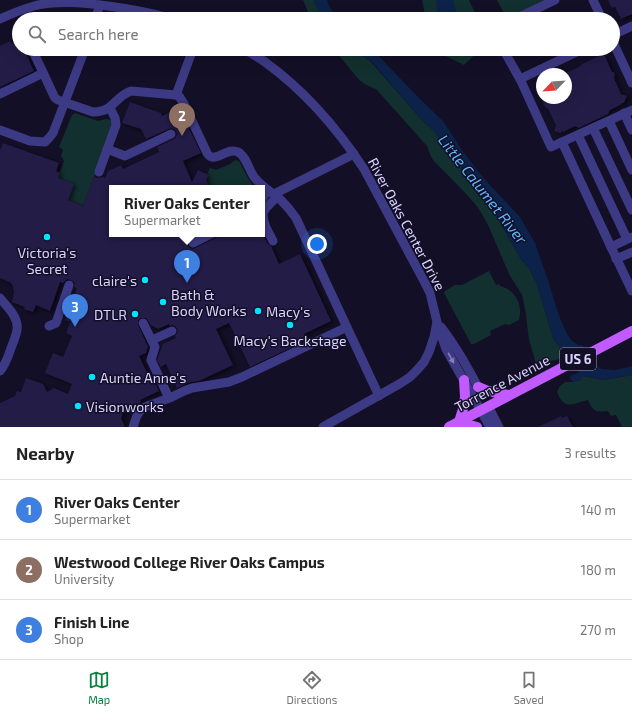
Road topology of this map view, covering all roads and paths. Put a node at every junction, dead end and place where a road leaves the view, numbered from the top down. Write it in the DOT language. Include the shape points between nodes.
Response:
graph roads {
  1 [pos="555,0"];
  2 [pos="593,0"];
  3 [pos="100,5"];
  4 [pos="15,12"];
  5 [pos="98,12"];
  6 [pos="146,12"];
  7 [pos="530,12"];
  8 [pos="599,12"];
  9 [pos="12,13"];
  10 [pos="0,19"];
  11 [pos="632,26"];
  12 [pos="620,32"];
  13 [pos="35,56"];
  14 [pos="82,56"];
  15 [pos="190,56"];
  16 [pos="255,56"];
  17 [pos="508,56"];
  18 [pos="568,56"];
  19 [pos="619,56"];
  20 [pos="43,73"];
  21 [pos="520,79"];
  22 [pos="632,84"];
  23 [pos="0,94"];
  24 [pos="176,95"];
  25 [pos="65,103"];
  26 [pos="110,108"];
  27 [pos="628,112"];
  28 [pos="609,121"];
  29 [pos="593,128"];
  30 [pos="0,130"];
  31 [pos="632,130"];
  32 [pos="171,134"];
  33 [pos="578,135"];
  34 [pos="562,142"];
  35 [pos="107,149"];
  36 [pos="354,154"];
  37 [pos="632,170"];
  38 [pos="99,172"];
  39 [pos="262,185"];
  40 [pos="265,187"];
  41 [pos="273,194"];
  42 [pos="265,198"];
  43 [pos="265,210"];
  44 [pos="632,210"];
  45 [pos="265,222"];
  46 [pos="205,237"];
  47 [pos="629,238"];
  48 [pos="273,241"];
  49 [pos="193,243"];
  50 [pos="611,247"];
  51 [pos="632,252"];
  52 [pos="616,259"];
  53 [pos="628,274"];
  54 [pos="68,285"];
  55 [pos="632,291"];
  56 [pos="0,298"];
  57 [pos="437,322"];
  58 [pos="143,323"];
  59 [pos="49,326"];
  60 [pos="347,327"];
  61 [pos="172,331"];
  62 [pos="632,331"];
  63 [pos="152,340"];
  64 [pos="0,371"];
  65 [pos="464,380"];
  66 [pos="478,387"];
  67 [pos="508,395"];
  68 [pos="379,396"];
  69 [pos="169,398"];
  70 [pos="484,408"];
  71 [pos="459,422"];
  72 [pos="133,427"];
  73 [pos="323,427"];
  74 [pos="449,427"];
  75 [pos="477,427"];
  76 [pos="490,427"];
  77 [pos="499,427"];
  1 -- 7 [label="street"];
  2 -- 8 [label="street"];
  3 -- 4 [label="street" via="81,2 50,3"];
  3 -- 5 [label="street"];
  3 -- 6 [label="street"];
  9 -- 10 [label="street"];
  11 -- 12 [label="street"];
  13 -- 20 [label="street"];
  14 -- 25 [label="street"];
  15 -- 24 [label="street"];
  16 -- 36 [label="street, River Oaks Center Drive" via="306,97 339,133"];
  17 -- 21 [label="street"];
  18 -- 21 [label="street"];
  19 -- 22 [label="street"];
  20 -- 23 [label="street"];
  20 -- 25 [label="street" via="55,98"];
  21 -- 34 [label="street" via="551,147"];
  24 -- 26 [label="street" via="131,91 120,96"];
  24 -- 39 [label="street" via="184,104 209,156 212,158 234,150 238,152 245,159 255,179"];
  25 -- 26 [label="street" via="93,112"];
  25 -- 30 [label="street" via="53,133 45,142 30,141"];
  26 -- 35 [label="street" via="116,125"];
  27 -- 28 [label="street"];
  27 -- 31 [label="street"];
  28 -- 29 [label="street"];
  28 -- 37 [label="street"];
  29 -- 33 [label="street"];
  29 -- 44 [label="street"];
  32 -- 35 [label="street" via="125,156"];
  33 -- 34 [label="street"];
  33 -- 47 [label="street"];
  34 -- 50 [label="street"];
  35 -- 38 [label="street"];
  36 -- 41 [label="street"];
  36 -- 57 [label="street, River Oaks Center Drive" via="430,293"];
  40 -- 41 [label="street"];
  41 -- 42 [label="street"];
  41 -- 43 [label="street"];
  41 -- 60 [label="street" via="296,218"];
  45 -- 48 [label="street"];
  46 -- 49 [label="street"];
  47 -- 50 [label="street"];
  50 -- 52 [label="street"];
  51 -- 52 [label="street"];
  52 -- 53 [label="street"];
  53 -- 55 [label="street"];
  54 -- 59 [label="street" via="56,323"];
  56 -- 64 [label="street" via="12,312 17,323 8,359"];
  57 -- 65 [label="street, one-way" via="446,349"];
  57 -- 66 [label="street" via="452,342"];
  57 -- 68 [label="street, River Oaks Center Drive" via="424,362 410,377"];
  58 -- 63 [label="street"];
  60 -- 68 [label="street"];
  60 -- 69 [label="street" via="242,377 229,382 192,388"];
  61 -- 63 [label="street"];
  62 -- 67 [label="main road, Torrence Avenue / US 6"];
  63 -- 69 [label="street" via="155,347 151,360"];
  65 -- 70 [label="street"];
  65 -- 71 [label="main road" via="465,397"];
  66 -- 67 [label="main road" via="488,392"];
  67 -- 70 [label="main road, Torrence Avenue / US 6"];
  68 -- 73 [label="street, River Oaks Center Drive"];
  69 -- 72 [label="street" via="141,409"];
  70 -- 71 [label="main road, Torrence Avenue / US 6"];
  70 -- 76 [label="street"];
  70 -- 77 [label="street"];
  71 -- 74 [label="main road, Torrence Avenue / US 6"];
  71 -- 75 [label="main road"];
}
